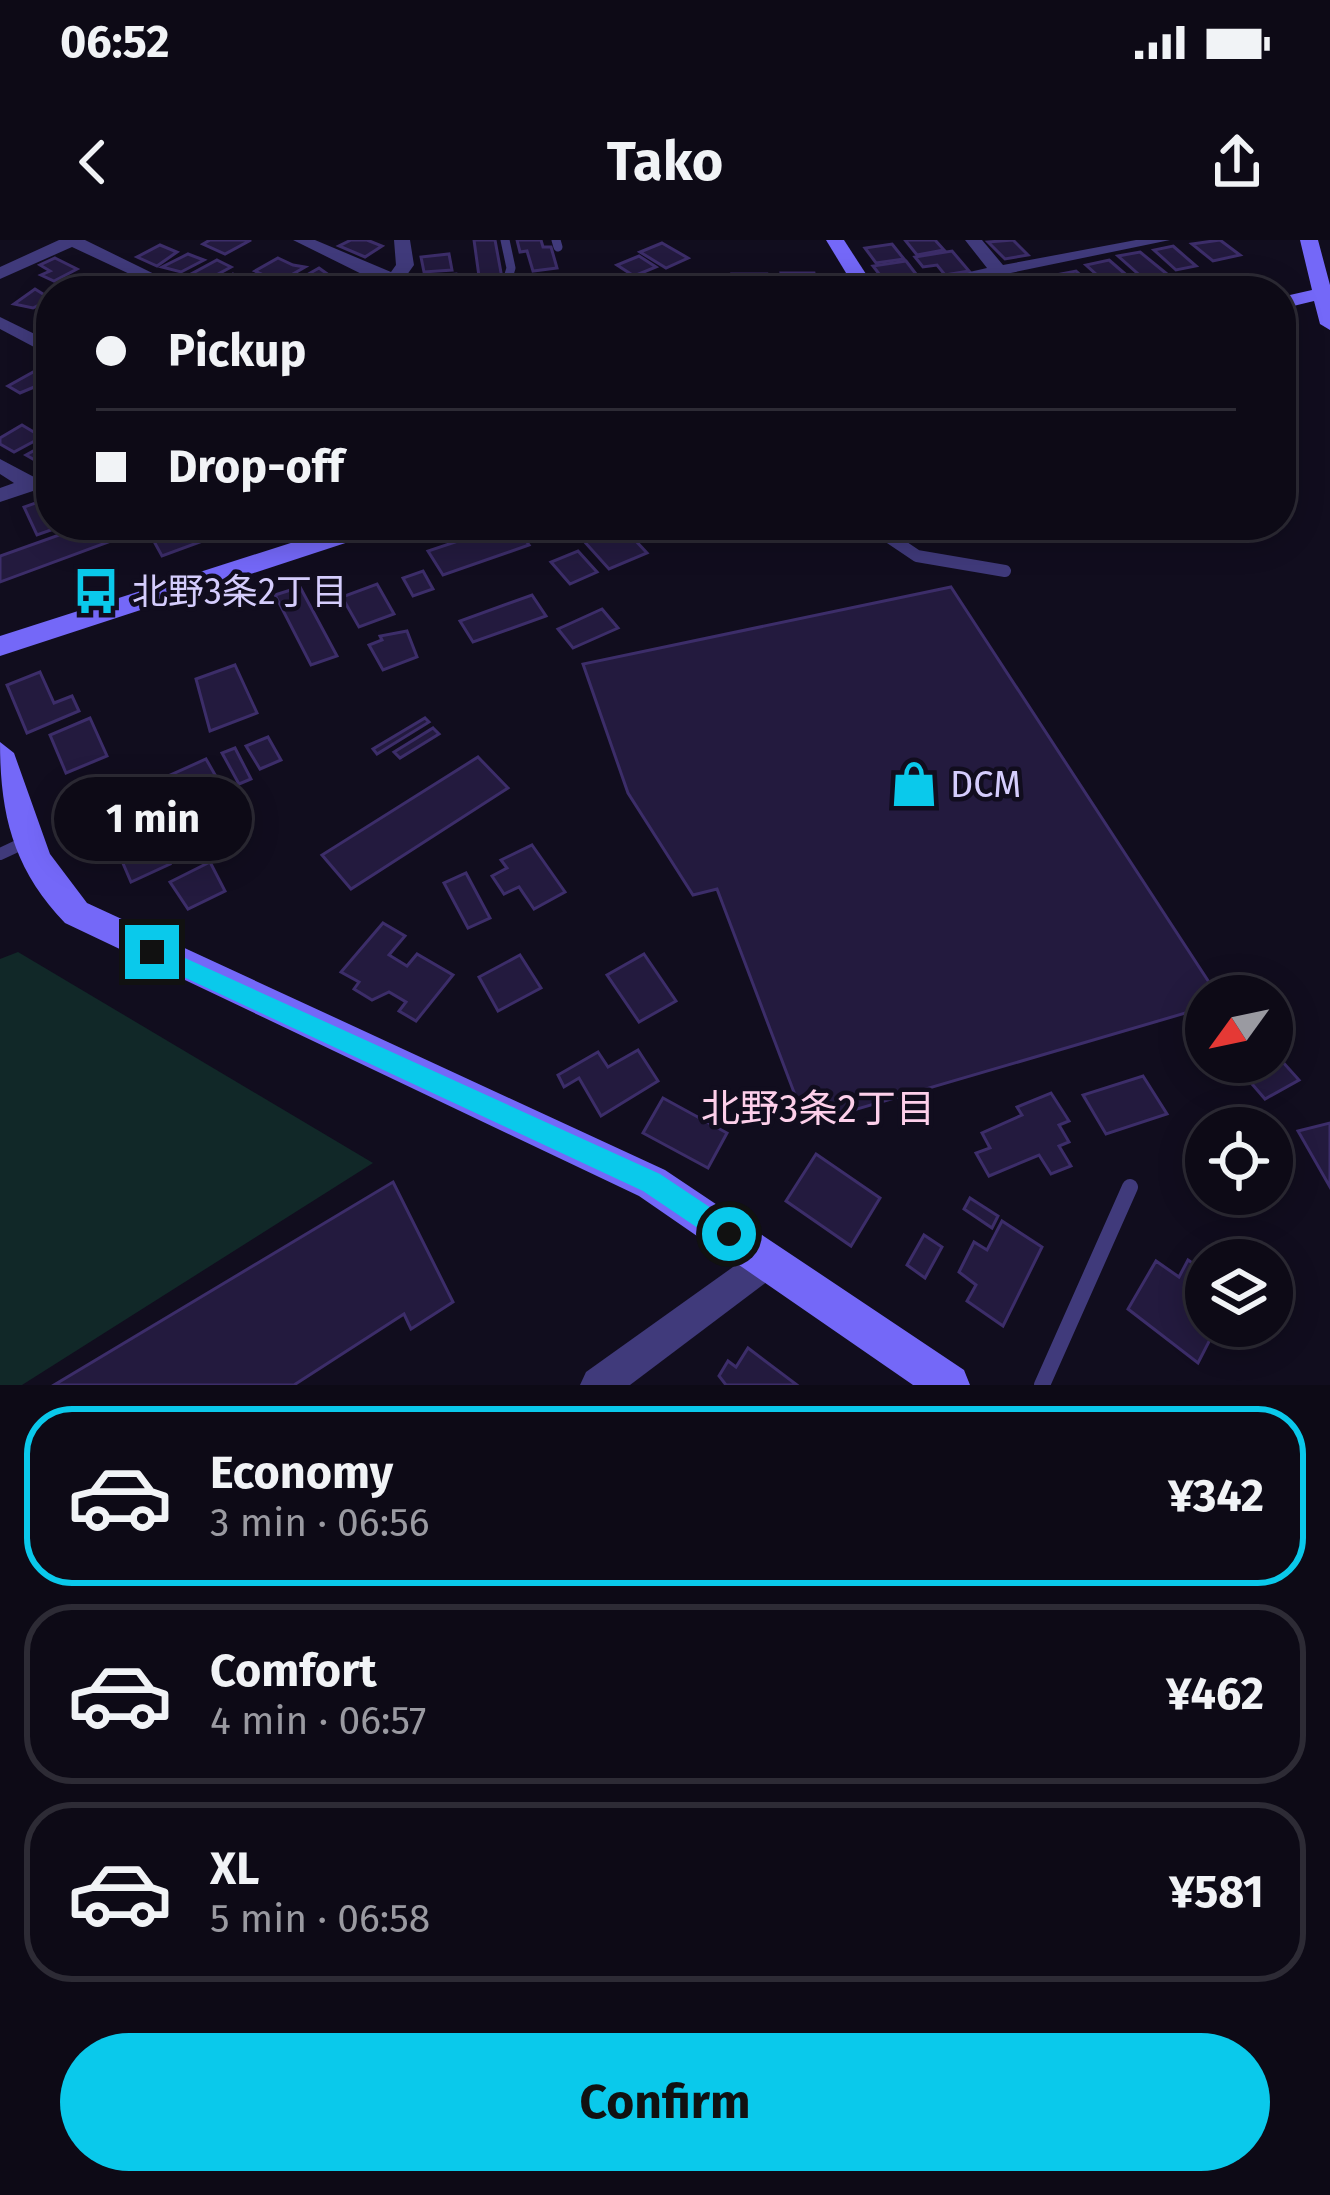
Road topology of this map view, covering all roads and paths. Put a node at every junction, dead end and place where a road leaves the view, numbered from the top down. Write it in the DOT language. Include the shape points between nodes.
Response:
graph roads {
  1 [pos="71,240"];
  2 [pos="301,240"];
  3 [pos="403,240"];
  4 [pos="505,240"];
  5 [pos="835,240"];
  6 [pos="973,240"];
  7 [pos="1162,240"];
  8 [pos="1309,240"];
  9 [pos="999,271"];
  10 [pos="0,274"];
  11 [pos="148,276"];
  12 [pos="378,276"];
  13 [pos="402,276"];
  14 [pos="509,276"];
  15 [pos="858,276"];
  16 [pos="973,276"];
  17 [pos="1325,293"];
  18 [pos="0,322"];
  19 [pos="1330,324"];
  20 [pos="36,342"];
  21 [pos="0,465"];
  22 [pos="36,479"];
  23 [pos="36,483"];
  24 [pos="0,495"];
  25 [pos="328,540"];
  26 [pos="886,540"];
  27 [pos="1005,571"];
  28 [pos="0,646"];
  29 [pos="0,753"];
  30 [pos="14,847"];
  31 [pos="1130,1186"];
  32 [pos="768,1260"];
  33 [pos="599,1385"];
  34 [pos="949,1385"];
  35 [pos="1042,1385"];
  1 -- 10 [label="street"];
  1 -- 11 [label="street"];
  2 -- 12 [label="street"];
  3 -- 13 [label="street"];
  4 -- 14 [label="lane"];
  5 -- 15 [label="street"];
  6 -- 9 [label="street"];
  7 -- 9 [label="street"];
  8 -- 17 [label="street"];
  9 -- 16 [label="street"];
  17 -- 19 [label="street"];
  18 -- 20 [label="street"];
  21 -- 22 [label="street"];
  23 -- 24 [label="street"];
  25 -- 28 [label="street"];
  26 -- 27 [label="lane" via="942,567"];
  29 -- 30 [label="street"];
  30 -- 32 [label="street" via="52,893 111,933 652,1183"];
  31 -- 35 [label="lane"];
  32 -- 33 [label="street"];
  32 -- 34 [label="street"];
}
